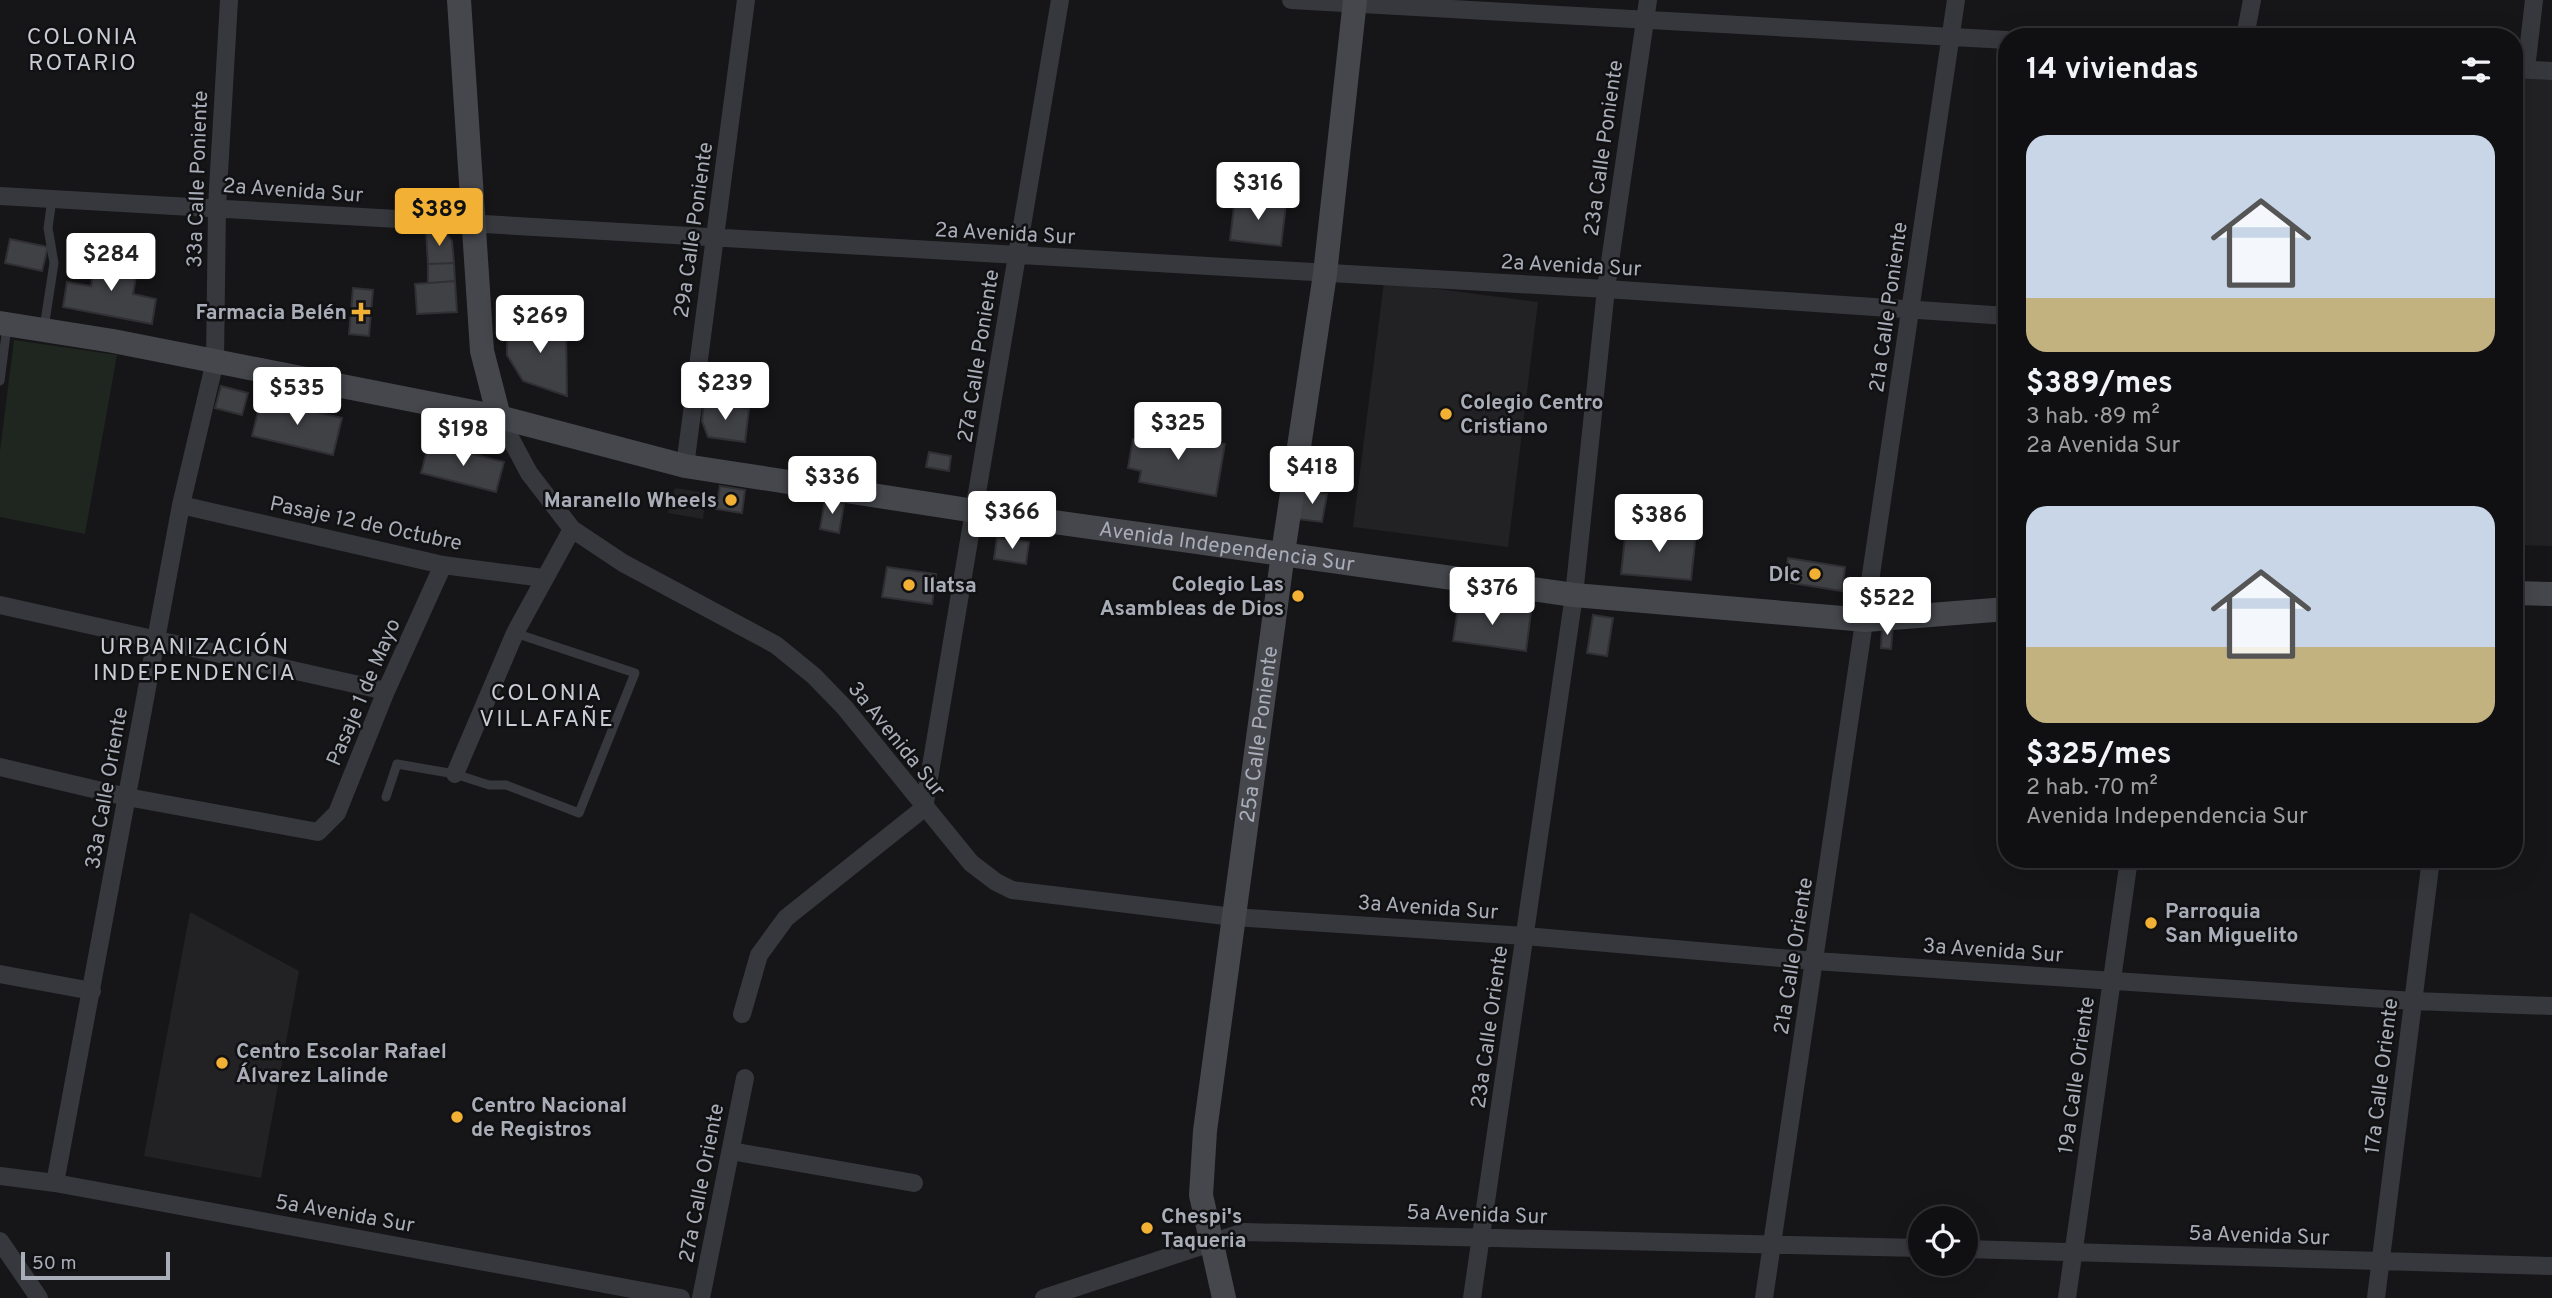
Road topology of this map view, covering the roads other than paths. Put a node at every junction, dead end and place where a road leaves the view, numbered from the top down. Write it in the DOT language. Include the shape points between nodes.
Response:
graph roads {
  1 [pos="229,0"];
  2 [pos="459,0"];
  3 [pos="746,0"];
  4 [pos="1060,0"];
  5 [pos="1291,0"];
  6 [pos="1648,0"];
  7 [pos="1956,0"];
  8 [pos="2252,0"];
  9 [pos="2535,0"];
  10 [pos="1355,2"];
  11 [pos="1518,6"];
  12 [pos="1645,18"];
  13 [pos="2247,28"];
  14 [pos="1951,36"];
  15 [pos="1998,39"];
  16 [pos="2523,59"];
  17 [pos="2523,69"];
  18 [pos="2552,71"];
  19 [pos="0,196"];
  20 [pos="52,199"];
  21 [pos="216,207"];
  22 [pos="474,225"];
  23 [pos="715,239"];
  24 [pos="1017,256"];
  25 [pos="1325,274"];
  26 [pos="1606,289"];
  27 [pos="1911,312"];
  28 [pos="1998,316"];
  29 [pos="4,323"];
  30 [pos="44,330"];
  31 [pos="215,361"];
  32 [pos="0,381"];
  33 [pos="499,417"];
  34 [pos="685,466"];
  35 [pos="181,505"];
  36 [pos="975,511"];
  37 [pos="572,529"];
  38 [pos="1283,554"];
  39 [pos="443,565"];
  40 [pos="543,578"];
  41 [pos="2523,593"];
  42 [pos="2552,594"];
  43 [pos="1574,596"];
  44 [pos="0,605"];
  45 [pos="1998,610"];
  46 [pos="1866,620"];
  47 [pos="515,633"];
  48 [pos="155,638"];
  49 [pos="386,691"];
  50 [pos="0,767"];
  51 [pos="455,774"];
  52 [pos="127,797"];
  53 [pos="386,797"];
  54 [pos="924,808"];
  55 [pos="2128,868"];
  56 [pos="2430,868"];
  57 [pos="1233,917"];
  58 [pos="1525,936"];
  59 [pos="1815,961"];
  60 [pos="0,974"];
  61 [pos="2112,980"];
  62 [pos="92,991"];
  63 [pos="2414,1001"];
  64 [pos="2552,1006"];
  65 [pos="742,1014"];
  66 [pos="745,1078"];
  67 [pos="731,1151"];
  68 [pos="0,1177"];
  69 [pos="55,1183"];
  70 [pos="914,1183"];
  71 [pos="1481,1236"];
  72 [pos="1211,1240"];
  73 [pos="0,1241"];
  74 [pos="1772,1246"];
  75 [pos="1908,1248"];
  76 [pos="1978,1249"];
  77 [pos="2074,1251"];
  78 [pos="2381,1262"];
  79 [pos="2552,1266"];
  80 [pos="39,1298"];
  81 [pos="681,1298"];
  82 [pos="701,1298"];
  83 [pos="1044,1298"];
  84 [pos="1224,1298"];
  85 [pos="1472,1298"];
  86 [pos="1764,1298"];
  87 [pos="2067,1298"];
  88 [pos="2376,1298"];
  1 -- 21 [label="street, 33a Calle Poniente"];
  2 -- 22 [label="main road"];
  3 -- 23 [label="street, 29a Calle Poniente"];
  4 -- 24 [label="street, 27a Calle Poniente"];
  5 -- 10 [label="street"];
  6 -- 12 [label="street, 23a Calle Poniente"];
  7 -- 14 [label="street, 21a Calle Poniente"];
  8 -- 13 [label="street"];
  9 -- 16 [label="street"];
  10 -- 11 [label="street"];
  10 -- 25 [label="main road, 25a Calle Poniente"];
  11 -- 12 [label="street"];
  12 -- 14 [label="street"];
  12 -- 26 [label="street, 23a Calle Poniente"];
  14 -- 15 [label="street"];
  14 -- 27 [label="street, 21a Calle Poniente"];
  17 -- 18 [label="street"];
  19 -- 20 [label="street, 2a Avenida Sur"];
  20 -- 21 [label="street, 2a Avenida Sur"];
  20 -- 30 [label="lane" via="48,228 54,263"];
  21 -- 22 [label="street, 2a Avenida Sur"];
  21 -- 31 [label="street, 33a Calle Poniente"];
  22 -- 23 [label="street, 2a Avenida Sur"];
  22 -- 33 [label="main road" via="482,351"];
  23 -- 24 [label="street, 2a Avenida Sur"];
  23 -- 34 [label="street, 29a Calle Poniente"];
  24 -- 25 [label="street, 2a Avenida Sur"];
  24 -- 36 [label="street, 27a Calle Poniente"];
  25 -- 26 [label="street, 2a Avenida Sur"];
  25 -- 38 [label="main road, 25a Calle Poniente"];
  26 -- 27 [label="street, 2a Avenida Sur"];
  26 -- 43 [label="street, 23a Calle Poniente"];
  27 -- 28 [label="street, 2a Avenida Sur"];
  27 -- 46 [label="street, 21a Calle Poniente"];
  29 -- 30 [label="main road, Avenida Independencia Sur"];
  29 -- 32 [label="lane"];
  30 -- 31 [label="main road, Avenida Independencia Sur"];
  31 -- 33 [label="main road, Avenida Independencia Sur"];
  31 -- 35 [label="street, 33a Calle Oriente"];
  33 -- 34 [label="main road, Avenida Independencia Sur"];
  33 -- 37 [label="street, 3a Avenida Sur" via="529,473"];
  34 -- 36 [label="main road, Avenida Independencia Sur"];
  35 -- 39 [label="street, Pasaje 12 de Octubre"];
  35 -- 48 [label="street, 33a Calle Oriente"];
  36 -- 38 [label="main road, Avenida Independencia Sur"];
  36 -- 54 [label="street"];
  37 -- 40 [label="street"];
  37 -- 54 [label="street, 3a Avenida Sur" via="623,563 776,645 845,708"];
  38 -- 43 [label="main road, Avenida Independencia Sur"];
  38 -- 57 [label="main road, 25a Calle Poniente"];
  39 -- 40 [label="street, Pasaje 12 de Octubre"];
  39 -- 49 [label="street, Pasaje 1 de Mayo"];
  40 -- 47 [label="street"];
  41 -- 42 [label="main road"];
  43 -- 46 [label="main road, Avenida Independencia Sur"];
  43 -- 58 [label="street, 23a Calle Oriente"];
  44 -- 48 [label="street"];
  45 -- 46 [label="main road, Avenida Independencia Sur"];
  46 -- 59 [label="street, 21a Calle Oriente"];
  47 -- 51 [label="street"];
  47 -- 51 [label="lane" via="635,673 579,813 506,785 489,785"];
  48 -- 49 [label="street"];
  48 -- 52 [label="street, 33a Calle Oriente"];
  49 -- 52 [label="street, Pasaje 1 de Mayo" via="337,813 318,832"];
  50 -- 52 [label="street"];
  51 -- 53 [label="lane" via="397,764"];
  52 -- 62 [label="street, 33a Calle Oriente"];
  54 -- 57 [label="street, 3a Avenida Sur" via="971,863 1012,890"];
  54 -- 65 [label="street" via="786,918 758,955"];
  55 -- 61 [label="street, 19a Calle Oriente"];
  56 -- 63 [label="street, 17a Calle Oriente"];
  57 -- 58 [label="street, 3a Avenida Sur"];
  57 -- 72 [label="main road, 25a Calle Poniente" via="1201,1171 1202,1207"];
  58 -- 59 [label="street, 3a Avenida Sur"];
  58 -- 71 [label="street, 23a Calle Oriente"];
  59 -- 61 [label="street, 3a Avenida Sur"];
  59 -- 74 [label="street, 21a Calle Oriente"];
  60 -- 62 [label="street"];
  61 -- 63 [label="street, 3a Avenida Sur"];
  61 -- 77 [label="street, 19a Calle Oriente"];
  62 -- 69 [label="street, 33a Calle Oriente"];
  63 -- 64 [label="street, 3a Avenida Sur"];
  63 -- 78 [label="street, 17a Calle Oriente"];
  66 -- 67 [label="street, 27a Calle Oriente"];
  67 -- 70 [label="street"];
  67 -- 82 [label="street, 27a Calle Oriente"];
  68 -- 69 [label="street, 5a Avenida Sur"];
  69 -- 81 [label="street, 5a Avenida Sur"];
  71 -- 72 [label="street, 5a Avenida Sur" via="1257,1231"];
  71 -- 74 [label="street, 5a Avenida Sur"];
  71 -- 85 [label="street, 23a Calle Oriente"];
  72 -- 83 [label="street, 5a Avenida Sur"];
  72 -- 84 [label="main road, 25a Calle Poniente"];
  73 -- 80 [label="street"];
  74 -- 75 [label="street, 5a Avenida Sur"];
  74 -- 86 [label="street, 21a Calle Oriente"];
  76 -- 77 [label="street, 5a Avenida Sur"];
  77 -- 78 [label="street, 5a Avenida Sur"];
  77 -- 87 [label="street, 19a Calle Oriente"];
  78 -- 79 [label="street, 5a Avenida Sur"];
  78 -- 88 [label="street, 17a Calle Oriente"];
}
